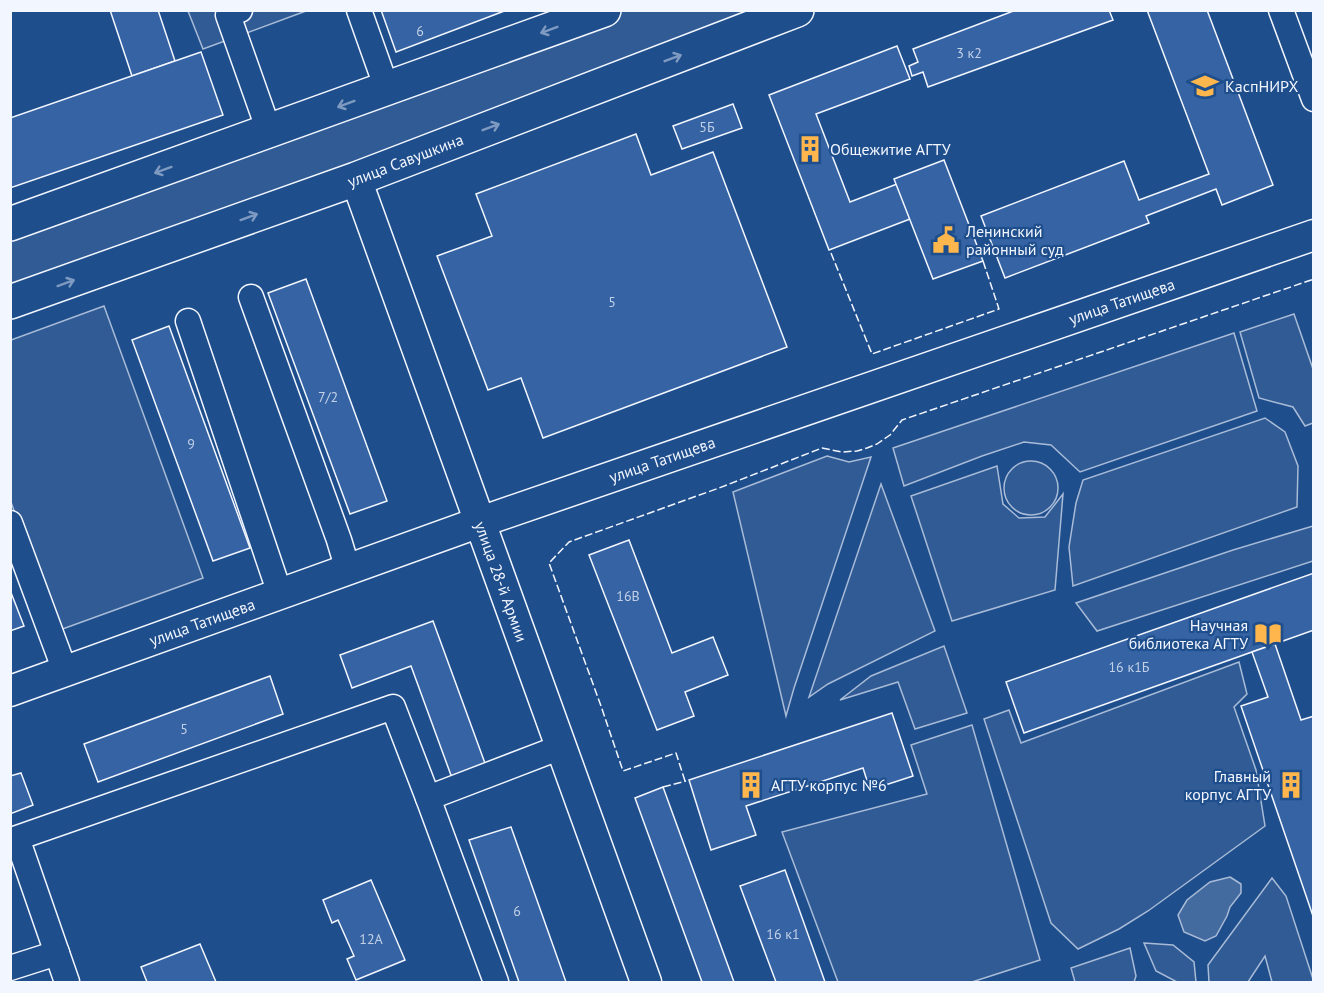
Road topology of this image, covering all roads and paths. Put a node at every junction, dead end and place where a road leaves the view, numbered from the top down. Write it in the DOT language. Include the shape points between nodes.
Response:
graph roads {
  1 [pos="240,10"];
  2 [pos="359,10"];
  3 [pos="604,10"];
  4 [pos="797,10"];
  5 [pos="1281,10"];
  6 [pos="387,89"];
  7 [pos="1314,99"];
  8 [pos="269,131"];
  9 [pos="356,179"];
  10 [pos="10,224"];
  11 [pos="1314,235"];
  12 [pos="251,297"];
  13 [pos="10,302"];
  14 [pos="188,321"];
  15 [pos="480,522"];
  16 [pos="10,524"];
  17 [pos="348,570"];
  18 [pos="280,594"];
  19 [pos="65,671"];
  20 [pos="10,691"];
  21 [pos="561,747"];
  22 [pos="428,798"];
  23 [pos="57,953"];
  24 [pos="10,968"];
  25 [pos="67,982"];
  26 [pos="496,982"];
  27 [pos="646,982"];
  1 -- 8 [label="street" via="228,15"];
  2 -- 6 [label="street"];
  3 -- 6 [label="highway, one-way"];
  9 -- 4 [label="highway, улица Савушкина, one-way"];
  5 -- 7 [label="street"];
  6 -- 8 [label="highway, one-way"];
  8 -- 10 [label="highway, one-way"];
  13 -- 9 [label="highway, улица Савушкина, one-way"];
  9 -- 15 [label="main road, улица 28-й Армии"];
  11 -- 15 [label="main road, улица Татищева"];
  12 -- 17 [label="street"];
  14 -- 18 [label="street"];
  15 -- 17 [label="main road, улица Татищева"];
  15 -- 21 [label="main road, улица 28-й Армии"];
  16 -- 19 [label="street"];
  17 -- 18 [label="main road, улица Татищева"];
  18 -- 19 [label="main road, улица Татищева"];
  19 -- 20 [label="main road, улица Татищева"];
  21 -- 22 [label="street"];
  21 -- 27 [label="main road, улица 28-й Армии"];
  22 -- 23 [label="street" via="393,707 17,838"];
  22 -- 26 [label="street"];
  23 -- 24 [label="street"];
  23 -- 25 [label="street"];
}
